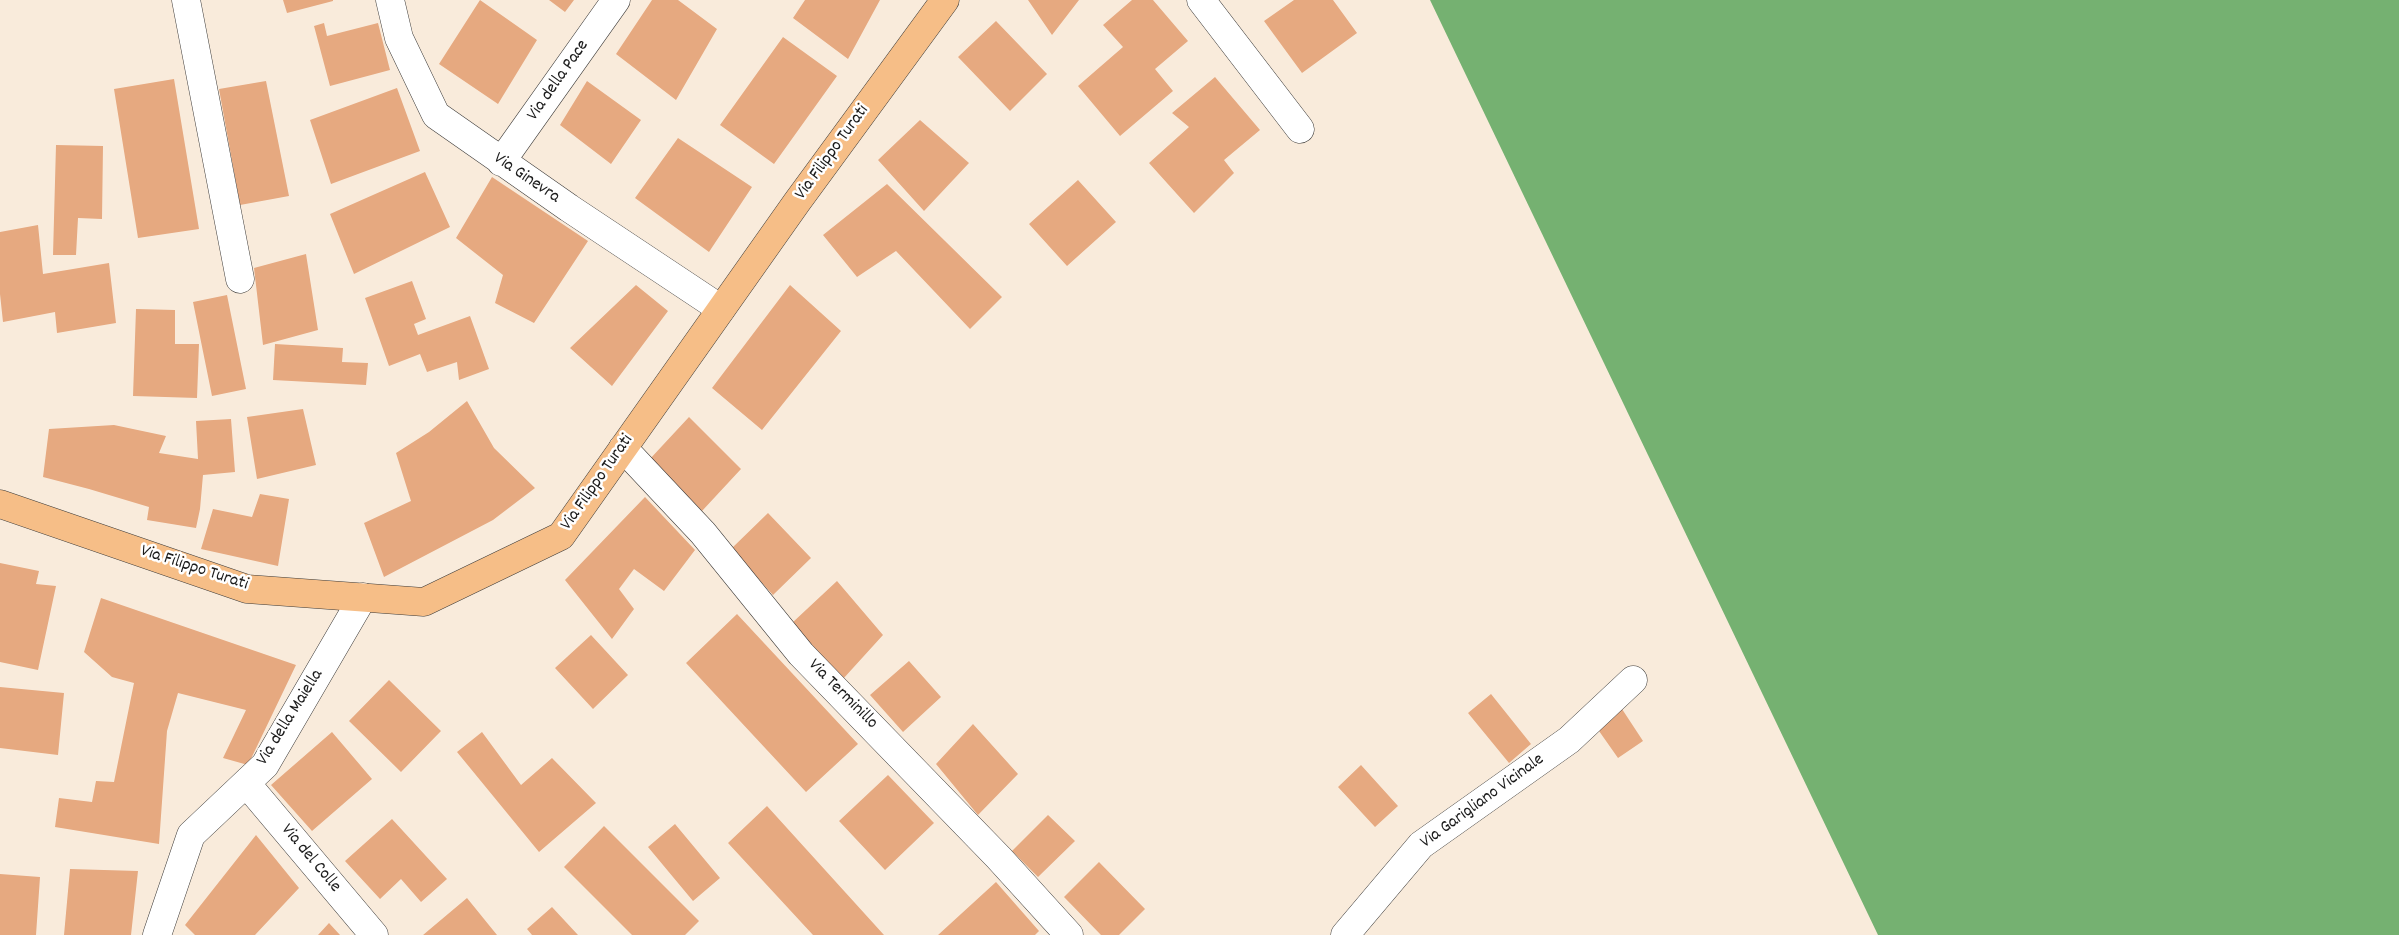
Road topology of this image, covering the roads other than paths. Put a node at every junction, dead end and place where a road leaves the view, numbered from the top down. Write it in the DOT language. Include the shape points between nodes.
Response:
graph roads {
  1 [pos="186,0"];
  2 [pos="390,0"];
  3 [pos="616,0"];
  4 [pos="945,0"];
  5 [pos="1201,0"];
  6 [pos="1300,129"];
  7 [pos="501,162"];
  8 [pos="240,279"];
  9 [pos="721,309"];
  10 [pos="623,448"];
  11 [pos="0,504"];
  12 [pos="363,597"];
  13 [pos="1633,680"];
  14 [pos="246,783"];
  15 [pos="157,935"];
  16 [pos="374,935"];
  17 [pos="1069,935"];
  18 [pos="1345,935"];
  1 -- 8 [label="street"];
  2 -- 7 [label="street, Via Ginevra" via="400,38 436,115"];
  3 -- 7 [label="street, Via della Pace"];
  4 -- 9 [label="main road, Via Filippo Turati"];
  5 -- 6 [label="street"];
  7 -- 9 [label="street, Via Ginevra"];
  9 -- 10 [label="main road, Via Filippo Turati"];
  10 -- 12 [label="main road, Via Filippo Turati" via="561,536 424,602"];
  10 -- 17 [label="street, Via Terminillo" via="703,533 801,654"];
  11 -- 12 [label="main road, Via Filippo Turati" via="247,589"];
  12 -- 14 [label="street, Via della Maiella" via="265,765"];
  13 -- 18 [label="street, Via Garigliano Vicinale" via="1569,740 1421,845"];
  14 -- 15 [label="street, Via della Maiella" via="191,835"];
  14 -- 16 [label="street, Via del Colle"];
}
